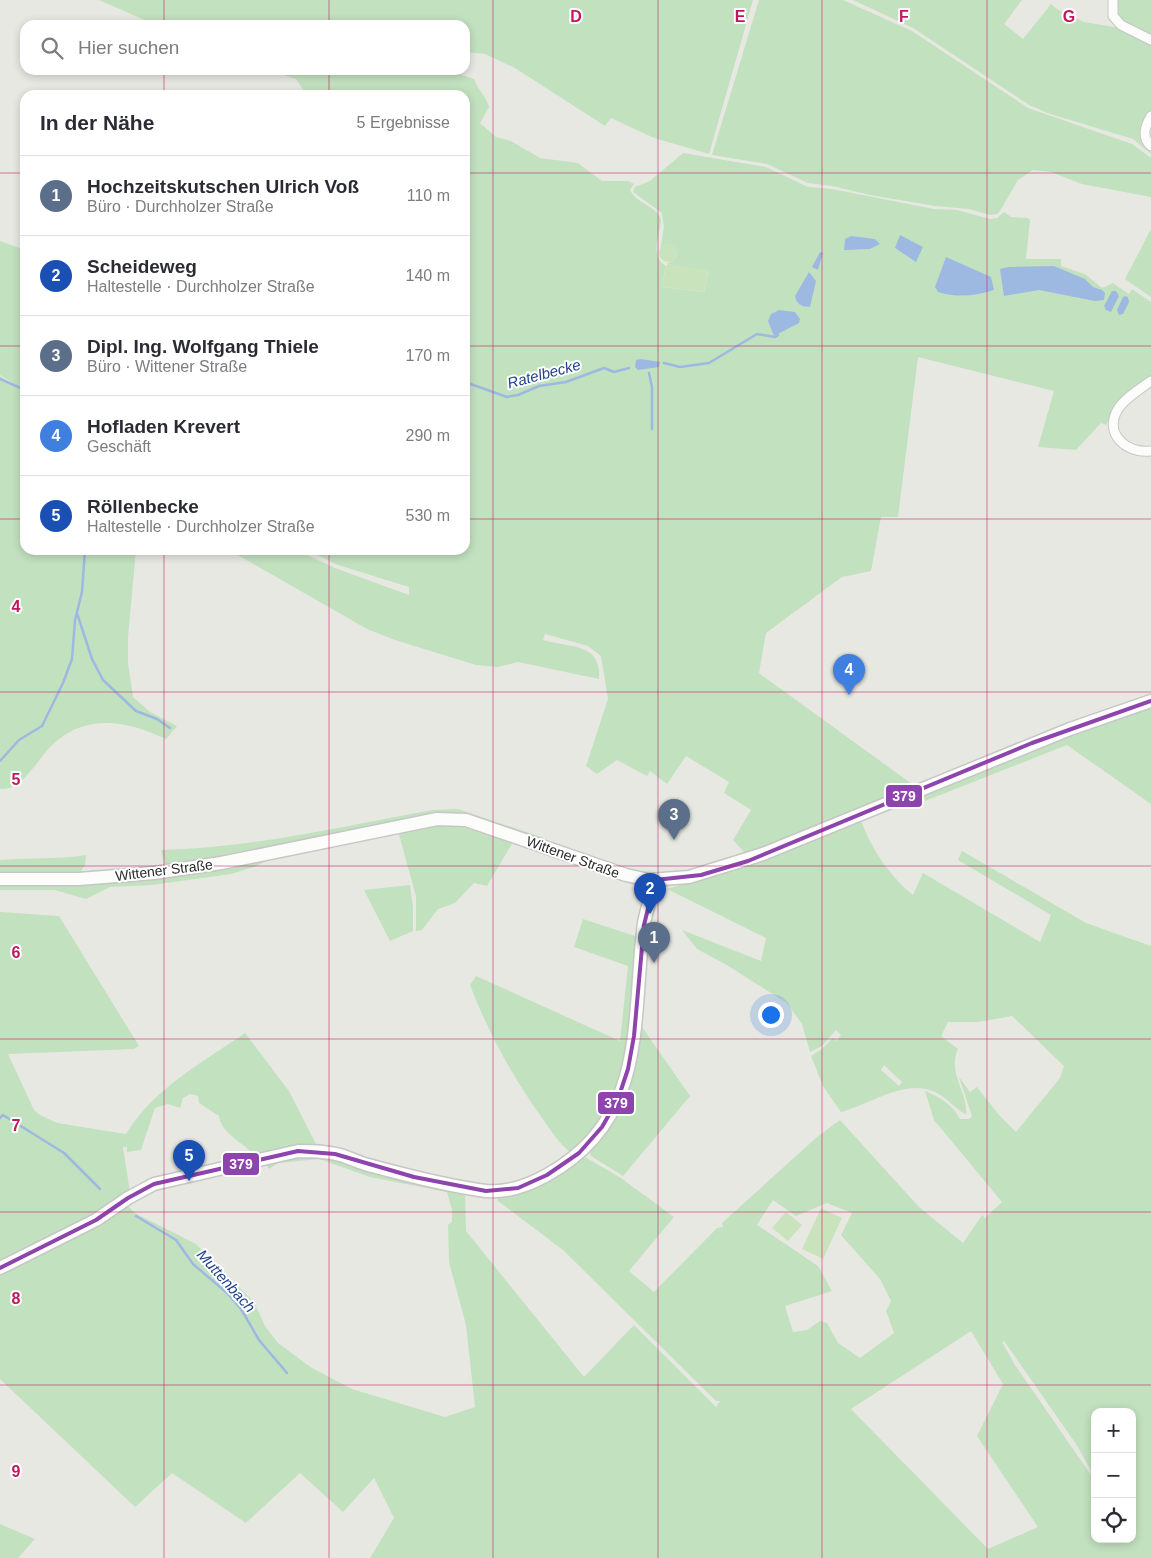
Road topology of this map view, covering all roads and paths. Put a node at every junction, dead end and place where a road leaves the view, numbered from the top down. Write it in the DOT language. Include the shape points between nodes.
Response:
graph roads {
  1 [pos="1113,0"];
  2 [pos="1151,40"];
  3 [pos="1151,116"];
  4 [pos="1151,146"];
  5 [pos="1151,381"];
  6 [pos="1151,451"];
  7 [pos="1151,701"];
  8 [pos="0,879"];
  9 [pos="655,880"];
  10 [pos="0,1268"];
  1 -- 2 [label="street" via="1113,16 1121,25"];
  3 -- 4 [label="street" via="1145,127 1147,143"];
  5 -- 6 [label="street" via="1119,408 1114,426 1118,438 1128,448"];
  7 -- 9 [label="main road, Wittener Straße" via="1070,729 763,854 697,875"];
  8 -- 9 [label="main road, Wittener Straße" via="79,879 154,873 229,862 413,822 453,818 502,831 626,875"];
  9 -- 10 [label="main road" via="643,929 633,1049 624,1086 588,1146 556,1170 512,1190 488,1191 370,1166 339,1155 319,1151 298,1152 154,1184 96,1220"];
}
